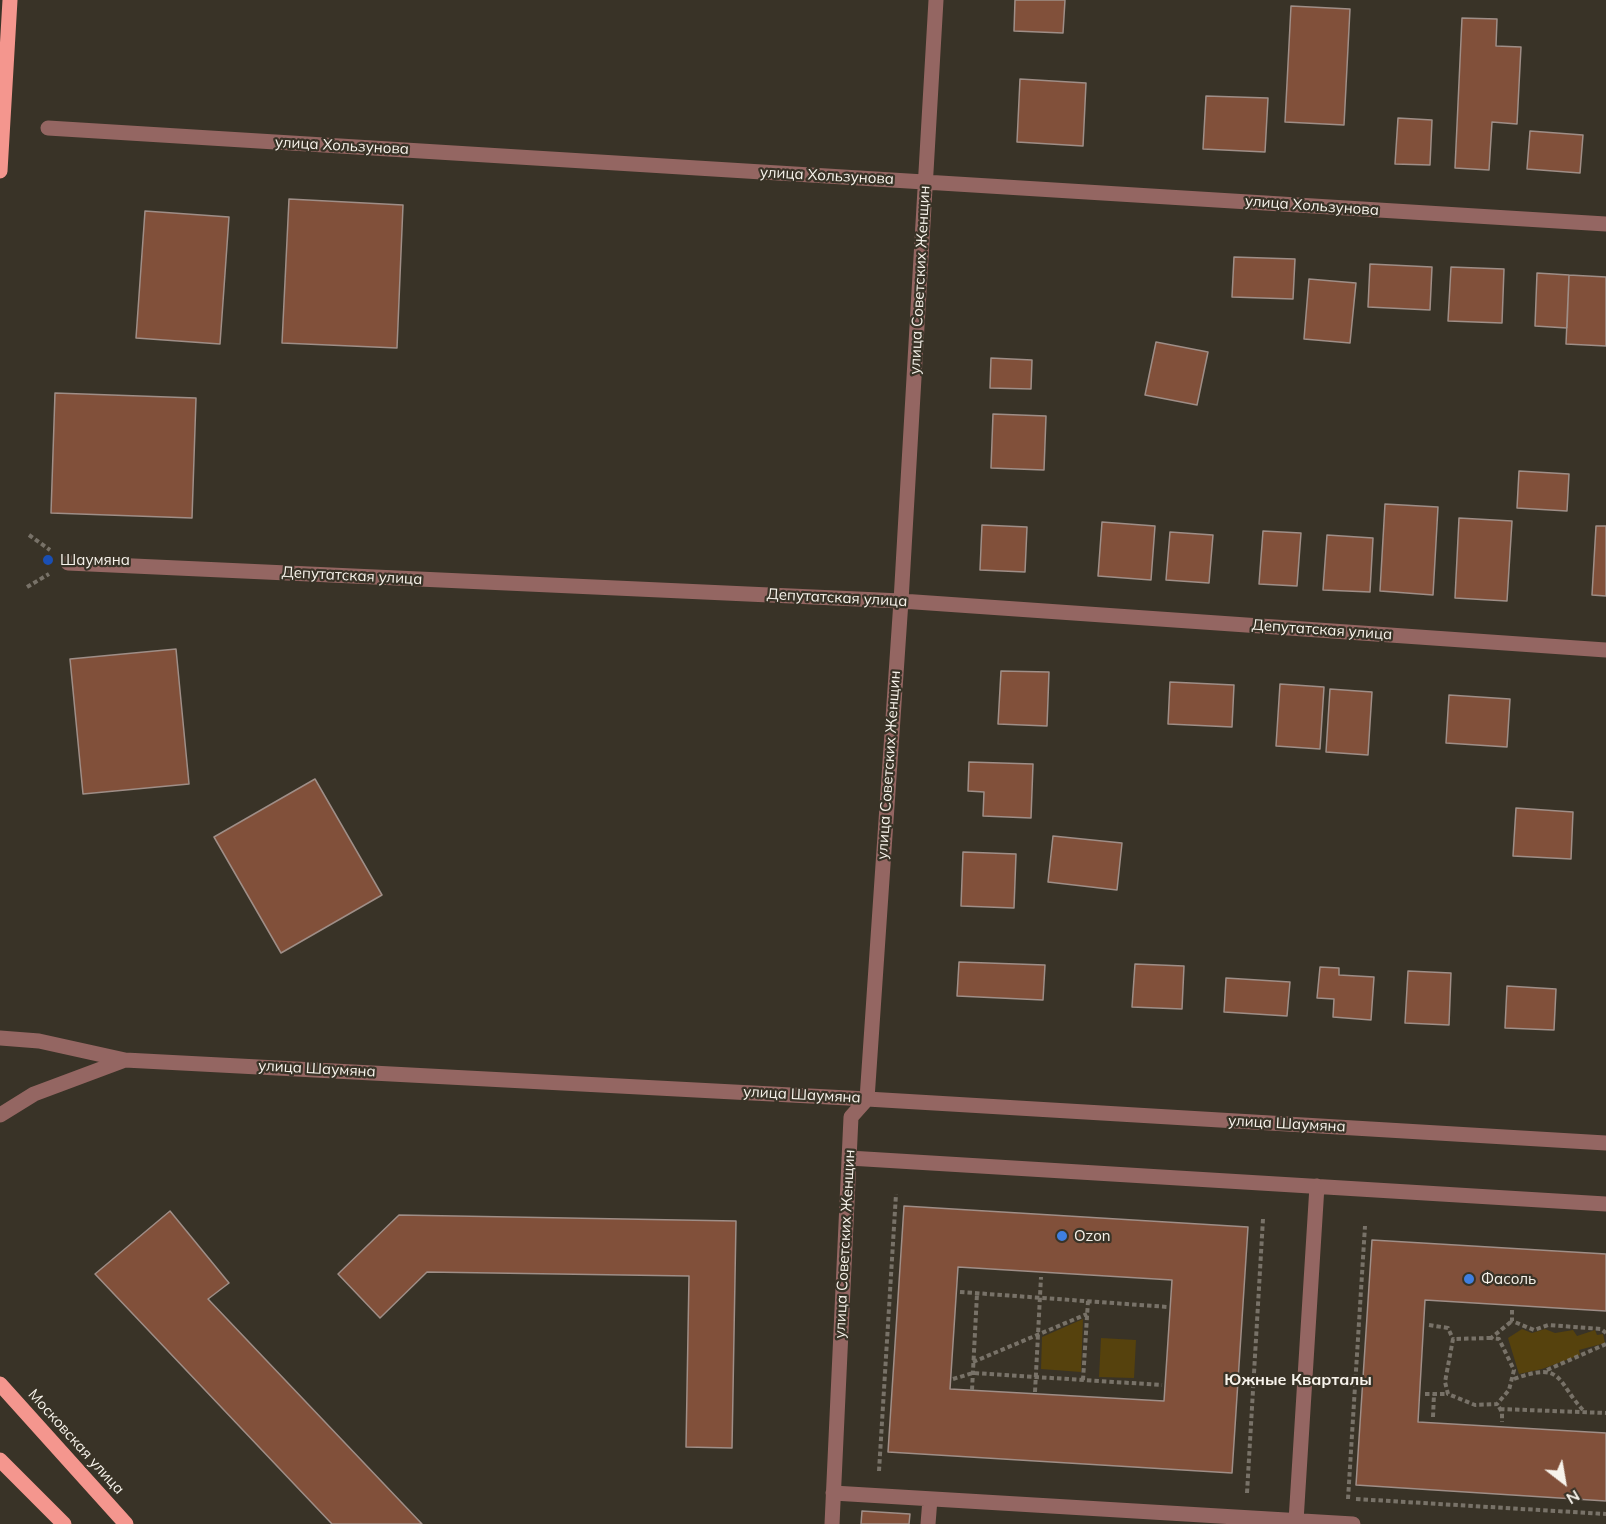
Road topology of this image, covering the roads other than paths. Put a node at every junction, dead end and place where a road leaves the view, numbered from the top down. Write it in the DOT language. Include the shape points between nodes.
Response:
graph roads {
  1 [pos="10,0"];
  2 [pos="936,0"];
  3 [pos="48,128"];
  4 [pos="0,171"];
  5 [pos="926,182"];
  6 [pos="1606,224"];
  7 [pos="68,563"];
  8 [pos="901,601"];
  9 [pos="1606,650"];
  10 [pos="0,1038"];
  11 [pos="125,1060"];
  12 [pos="867,1099"];
  13 [pos="0,1115"];
  14 [pos="1606,1143"];
  15 [pos="849,1158"];
  16 [pos="1317,1186"];
  17 [pos="1606,1204"];
  18 [pos="0,1384"];
  19 [pos="0,1460"];
  20 [pos="833,1493"];
  21 [pos="930,1499"];
  22 [pos="1296,1521"];
  23 [pos="64,1524"];
  24 [pos="126,1524"];
  25 [pos="832,1524"];
  26 [pos="928,1524"];
  27 [pos="1353,1524"];
  1 -- 4 [label="main road"];
  2 -- 5 [label="street, улица Советских Женщин"];
  3 -- 5 [label="street, улица Хользунова"];
  5 -- 6 [label="street, улица Хользунова"];
  5 -- 8 [label="street, улица Советских Женщин"];
  7 -- 8 [label="street, Депутатская улица"];
  8 -- 9 [label="street, Депутатская улица"];
  8 -- 12 [label="street, улица Советских Женщин"];
  10 -- 11 [label="street, улица Шаумяна" via="39,1041"];
  11 -- 12 [label="street, улица Шаумяна"];
  11 -- 13 [label="street" via="34,1094"];
  12 -- 14 [label="street, улица Шаумяна"];
  12 -- 15 [label="street, улица Советских Женщин" via="851,1118"];
  15 -- 16 [label="street"];
  15 -- 20 [label="street, улица Советских Женщин"];
  16 -- 17 [label="street"];
  16 -- 22 [label="street"];
  18 -- 24 [label="main road, Московская улица"];
  19 -- 23 [label="main road"];
  20 -- 21 [label="street"];
  20 -- 25 [label="street, улица Советских Женщин"];
  21 -- 22 [label="street"];
  21 -- 26 [label="street"];
  22 -- 27 [label="street"];
}
